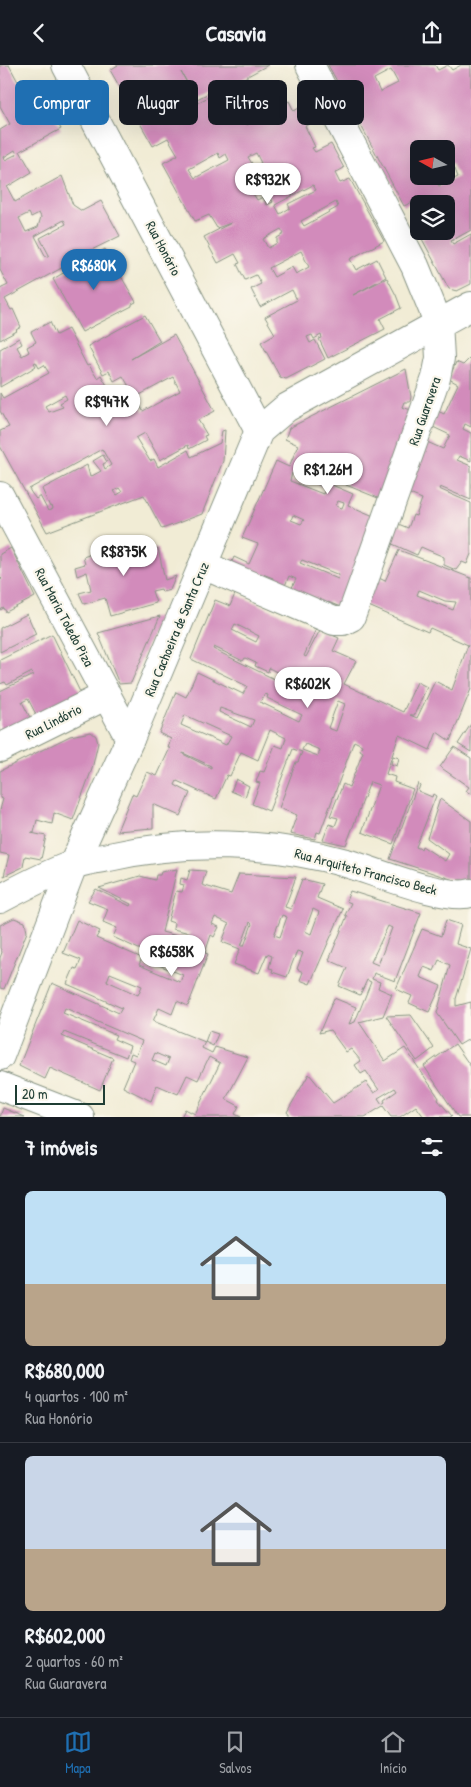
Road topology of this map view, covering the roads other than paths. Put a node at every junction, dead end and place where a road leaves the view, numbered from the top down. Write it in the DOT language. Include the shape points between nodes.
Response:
graph roads {
  1 [pos="66,65"];
  2 [pos="310,65"];
  3 [pos="471,306"];
  4 [pos="438,322"];
  5 [pos="259,431"];
  6 [pos="0,496"];
  7 [pos="203,565"];
  8 [pos="107,695"];
  9 [pos="130,739"];
  10 [pos="0,748"];
  11 [pos="73,865"];
  12 [pos="471,893"];
  13 [pos="0,899"];
  14 [pos="0,1056"];
  15 [pos="0,1086"];
  16 [pos="80,1117"];
  1 -- 5 [label="street, Rua Honório"];
  2 -- 4 [label="street, Rua Guaravera" via="415,266"];
  3 -- 4 [label="street, Rua Cachoeira de Santa Cruz"];
  4 -- 5 [label="street, Rua Cachoeira de Santa Cruz" via="286,408"];
  4 -- 7 [label="street, Rua Guaravera" via="440,358 436,378 351,617 334,621"];
  5 -- 7 [label="street, Rua Cachoeira de Santa Cruz"];
  6 -- 8 [label="street, Rua Maria Toledo Piza"];
  7 -- 9 [label="street, Rua Cachoeira de Santa Cruz"];
  8 -- 9 [label="street, Rua Maria Toledo Piza"];
  8 -- 10 [label="street, Rua Lindório"];
  9 -- 11 [label="street, Rua Cachoeira de Santa Cruz"];
  11 -- 12 [label="street, Rua Arquiteto Francisco Beck" via="124,853 182,845 238,846 287,850 345,863 435,891"];
  11 -- 13 [label="street, Rua Arquiteto Francisco Beck"];
  11 -- 14 [label="street, Rua Cachoeira de Santa Cruz"];
  15 -- 16 [label="street"];
}
